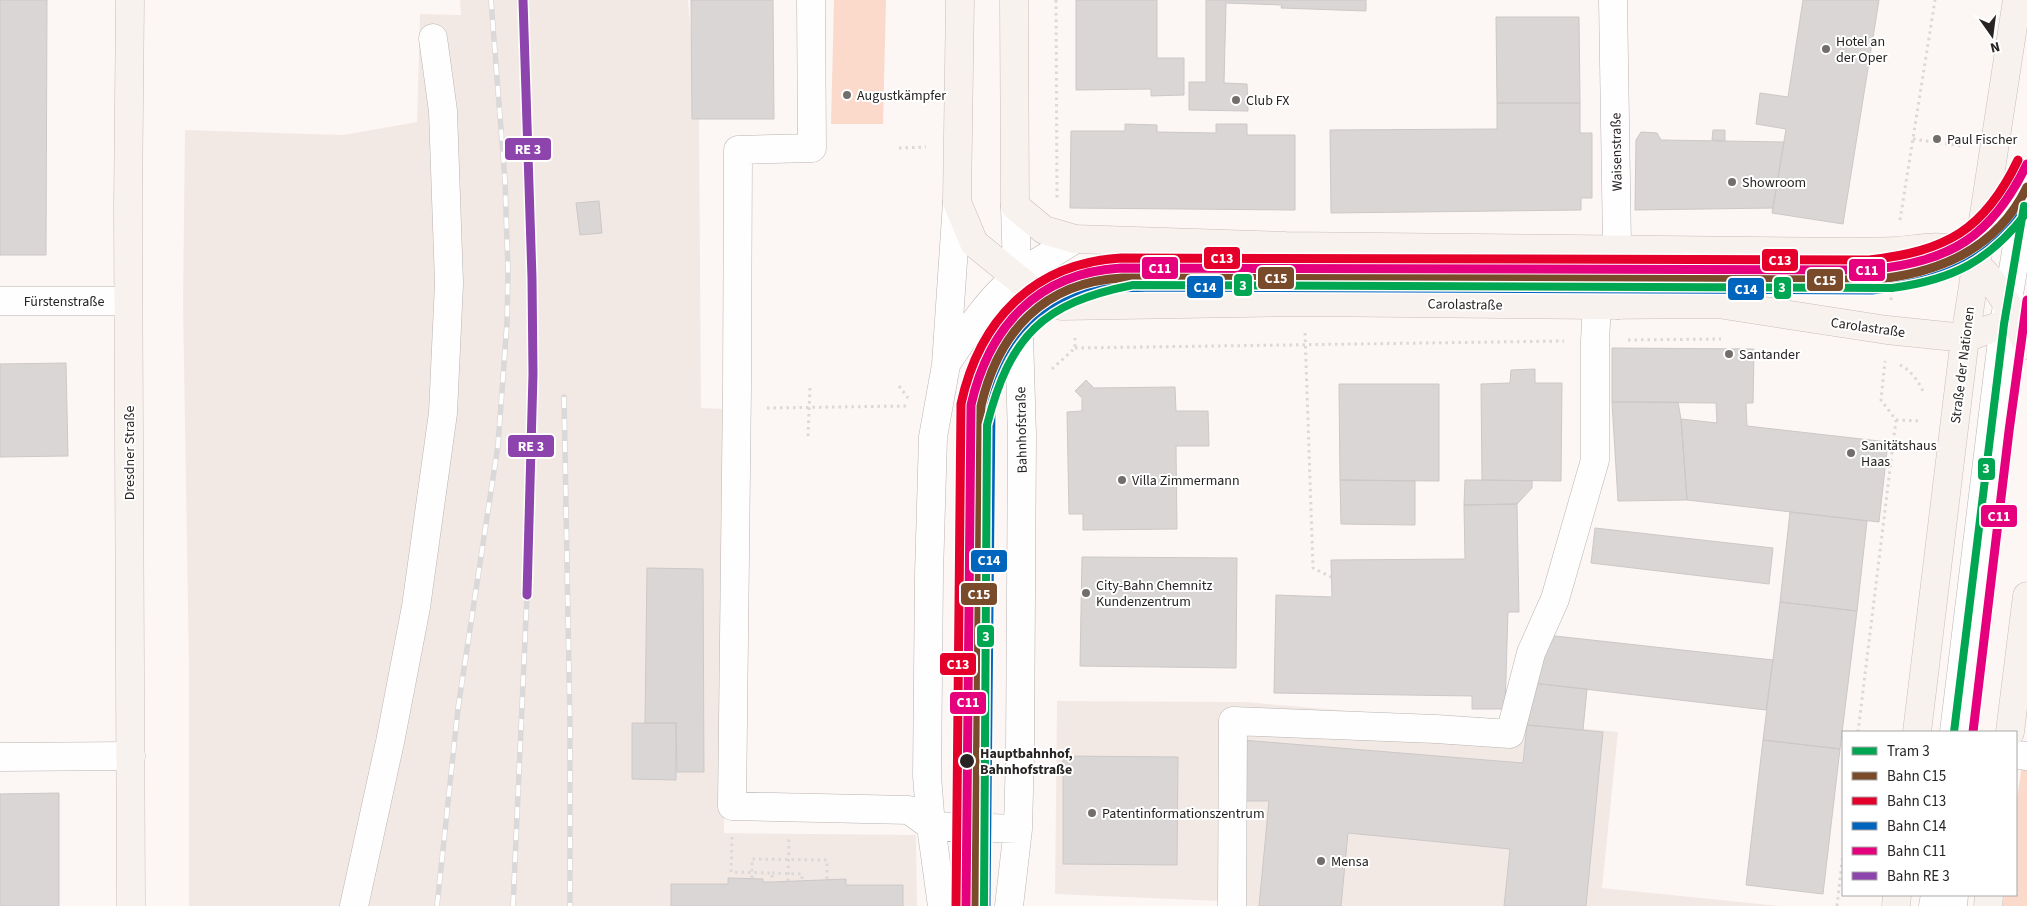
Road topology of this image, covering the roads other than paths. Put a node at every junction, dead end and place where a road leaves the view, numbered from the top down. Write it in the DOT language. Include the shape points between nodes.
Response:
graph roads {
  1 [pos="130,0"];
  2 [pos="811,0"];
  3 [pos="960,0"];
  4 [pos="1014,0"];
  5 [pos="1613,0"];
  6 [pos="2017,0"];
  7 [pos="434,38"];
  8 [pos="2027,186"];
  9 [pos="957,202"];
  10 [pos="1015,206"];
  11 [pos="1075,240"];
  12 [pos="1618,249"];
  13 [pos="1976,264"];
  14 [pos="1016,277"];
  15 [pos="0,301"];
  16 [pos="128,301"];
  17 [pos="1608,305"];
  18 [pos="2019,320"];
  19 [pos="1965,338"];
  20 [pos="946,365"];
  21 [pos="2027,596"];
  22 [pos="1917,731"];
  23 [pos="1954,731"];
  24 [pos="1973,731"];
  25 [pos="2010,731"];
  26 [pos="131,756"];
  27 [pos="0,757"];
  28 [pos="931,826"];
  29 [pos="1018,830"];
  30 [pos="131,906"];
  31 [pos="354,906"];
  32 [pos="942,906"];
  33 [pos="1009,906"];
  34 [pos="1232,906"];
  1 -- 16 [label="main road, Dresdner Straße"];
  2 -- 28 [label="street" via="812,148 738,150 732,806 909,810"];
  3 -- 9 [label="main road"];
  4 -- 10 [label="main road, Bahnhofstraße"];
  5 -- 12 [label="street, Waisenstraße"];
  6 -- 13 [label="main road, Straße der Nationen"];
  7 -- 31 [label="street" via="443,111 449,284 443,413 416,607"];
  8 -- 18 [label="street"];
  9 -- 14 [label="main road, Carolastraße" via="974,243"];
  9 -- 20 [label="street"];
  10 -- 11 [label="main road" via="1044,230"];
  10 -- 14 [label="street, Bahnhofstraße"];
  11 -- 12 [label="main road" via="1286,246"];
  11 -- 14 [label="street"];
  12 -- 13 [label="main road" via="1897,251 1933,247 1954,250"];
  12 -- 17 [label="street, Waisenstraße"];
  13 -- 18 [label="main road"];
  13 -- 19 [label="main road, Straße der Nationen"];
  14 -- 17 [label="main road, Carolastraße" via="1038,295 1062,306 1304,302"];
  14 -- 20 [label="street" via="973,323"];
  14 -- 29 [label="street, Bahnhofstraße" via="1021,405"];
  15 -- 16 [label="street, Fürstenstraße"];
  16 -- 26 [label="main road, Dresdner Straße"];
  17 -- 19 [label="main road, Carolastraße" via="1718,304 1887,330"];
  17 -- 34 [label="street, Waisenstraße" via="1595,341 1596,460 1555,599 1530,653 1510,734 1233,721"];
  18 -- 19 [label="main road, Carolastraße"];
  18 -- 23 [label="street"];
  18 -- 24 [label="street"];
  19 -- 22 [label="main road, Straße der Nationen"];
  20 -- 28 [label="street" via="926,406 933,437 927,776"];
  21 -- 25 [label="main road"];
  26 -- 27 [label="street"];
  26 -- 30 [label="main road, Dresdner Straße"];
  28 -- 29 [label="street"];
  28 -- 32 [label="street"];
  29 -- 33 [label="street, Bahnhofstraße"];
}
